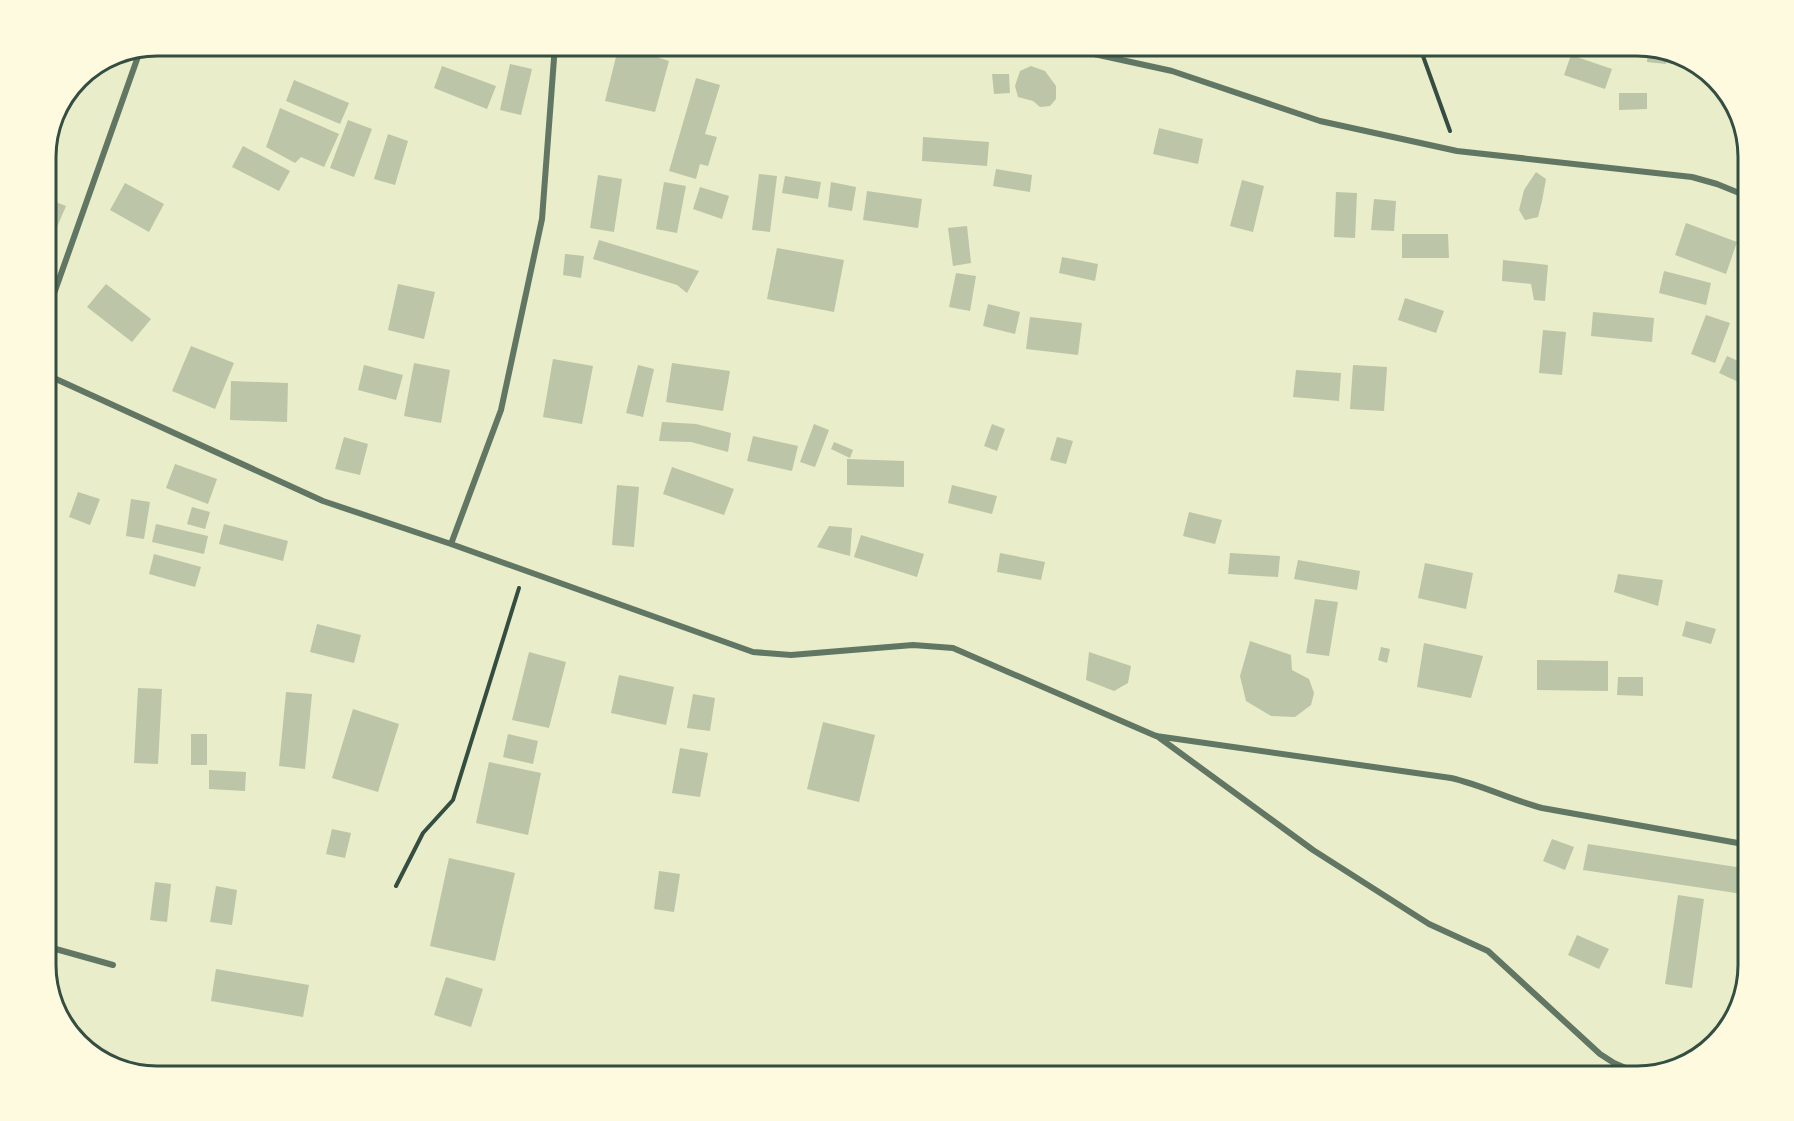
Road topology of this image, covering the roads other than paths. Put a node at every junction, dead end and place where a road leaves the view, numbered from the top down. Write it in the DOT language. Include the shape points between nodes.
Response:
graph roads {
  1 [pos="554,56"];
  2 [pos="1101,56"];
  3 [pos="138,57"];
  4 [pos="1738,193"];
  5 [pos="56,288"];
  6 [pos="56,379"];
  7 [pos="451,544"];
  8 [pos="1156,736"];
  9 [pos="1738,843"];
  10 [pos="56,949"];
  11 [pos="113,965"];
  12 [pos="1621,1066"];
  1 -- 7 [label="street" via="542,219 501,410"];
  2 -- 4 [label="street" via="1172,72 1320,121 1457,151 1692,177"];
  3 -- 5 [label="street"];
  6 -- 7 [label="street" via="323,501"];
  7 -- 8 [label="street" via="753,652 791,655 913,645 953,648"];
  8 -- 9 [label="street" via="1451,778 1542,808"];
  8 -- 12 [label="street" via="1323,857 1429,924 1488,951 1600,1054"];
  10 -- 11 [label="street"];
}
